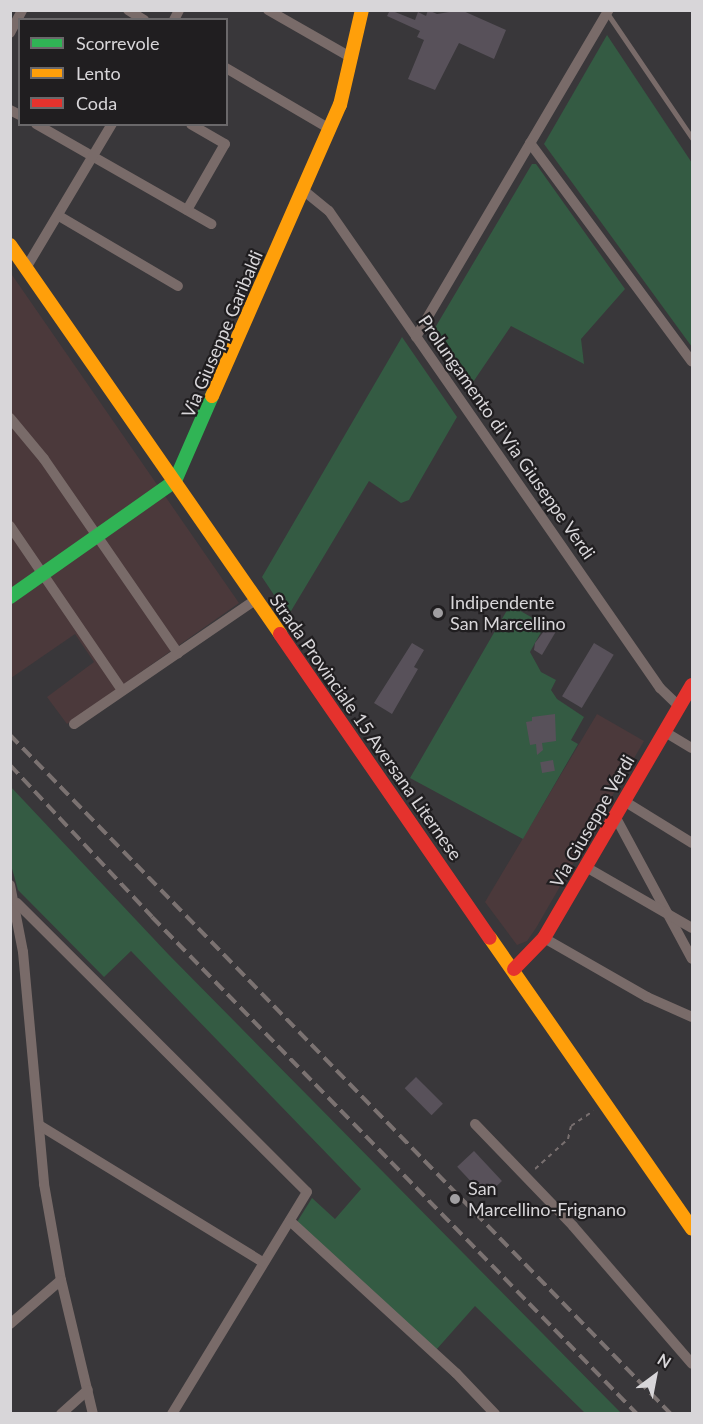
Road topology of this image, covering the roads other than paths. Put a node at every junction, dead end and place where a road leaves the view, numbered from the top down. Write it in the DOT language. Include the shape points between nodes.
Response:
graph roads {
  1 [pos="128,10"];
  2 [pos="268,10"];
  3 [pos="360,11"];
  4 [pos="608,12"];
  5 [pos="141,18"];
  6 [pos="18,20"];
  7 [pos="10,33"];
  8 [pos="352,58"];
  9 [pos="228,69"];
  10 [pos="39,126"];
  11 [pos="111,126"];
  12 [pos="194,126"];
  13 [pos="330,129"];
  14 [pos="693,138"];
  15 [pos="530,143"];
  16 [pos="93,158"];
  17 [pos="303,190"];
  18 [pos="188,210"];
  19 [pos="59,216"];
  20 [pos="212,224"];
  21 [pos="10,245"];
  22 [pos="26,268"];
  23 [pos="178,286"];
  24 [pos="417,337"];
  25 [pos="693,362"];
  26 [pos="10,418"];
  27 [pos="175,481"];
  28 [pos="10,526"];
  29 [pos="98,537"];
  30 [pos="42,574"];
  31 [pos="10,597"];
  32 [pos="255,600"];
  33 [pos="178,653"];
  34 [pos="693,685"];
  35 [pos="122,690"];
  36 [pos="680,707"];
  37 [pos="74,724"];
  38 [pos="665,732"];
  39 [pos="693,748"];
  40 [pos="624,801"];
  41 [pos="615,816"];
  42 [pos="693,843"];
  43 [pos="586,867"];
  44 [pos="10,885"];
  45 [pos="17,903"];
  46 [pos="668,915"];
  47 [pos="693,928"];
  48 [pos="544,938"];
  49 [pos="693,959"];
  50 [pos="514,969"];
  51 [pos="693,1017"];
  52 [pos="475,1124"];
  53 [pos="39,1125"];
  54 [pos="290,1221"];
  55 [pos="693,1229"];
  56 [pos="263,1262"];
  57 [pos="61,1280"];
  58 [pos="10,1324"];
  59 [pos="693,1364"];
  60 [pos="88,1390"];
  61 [pos="61,1413"];
  62 [pos="93,1413"];
  63 [pos="172,1413"];
  64 [pos="495,1413"];
  1 -- 5 [label="street"];
  2 -- 8 [label="street"];
  3 -- 8 [label="main road, Via Giuseppe Garibaldi"];
  4 -- 14 [label="lane"];
  4 -- 15 [label="street"];
  6 -- 7 [label="street"];
  8 -- 13 [label="main road, Via Giuseppe Garibaldi"];
  9 -- 13 [label="street"];
  10 -- 16 [label="street"];
  11 -- 16 [label="street"];
  12 -- 18 [label="street" via="225,144"];
  13 -- 17 [label="main road, Via Giuseppe Garibaldi"];
  15 -- 24 [label="street"];
  15 -- 25 [label="street"];
  16 -- 18 [label="street"];
  16 -- 19 [label="street"];
  17 -- 24 [label="street, Prolungamento di Via Giuseppe Verdi" via="329,211"];
  17 -- 27 [label="main road, Via Giuseppe Garibaldi"];
  18 -- 20 [label="street"];
  19 -- 22 [label="street"];
  19 -- 23 [label="street"];
  21 -- 22 [label="main road, Strada Provinciale 15 Aversana Liternese"];
  22 -- 27 [label="main road, Strada Provinciale 15 Aversana Liternese"];
  24 -- 36 [label="street, Prolungamento di Via Giuseppe Verdi" via="660,688"];
  26 -- 29 [label="street" via="45,459"];
  27 -- 29 [label="main road"];
  27 -- 32 [label="main road, Strada Provinciale 15 Aversana Liternese"];
  28 -- 30 [label="street"];
  29 -- 30 [label="main road"];
  29 -- 33 [label="street"];
  30 -- 31 [label="main road"];
  30 -- 35 [label="street"];
  32 -- 33 [label="street"];
  32 -- 50 [label="main road, Strada Provinciale 15 Aversana Liternese"];
  33 -- 35 [label="street"];
  34 -- 36 [label="main road, Via Giuseppe Verdi"];
  35 -- 37 [label="street"];
  36 -- 38 [label="main road, Via Giuseppe Verdi"];
  38 -- 39 [label="street"];
  38 -- 40 [label="main road, Via Giuseppe Verdi"];
  40 -- 41 [label="main road, Via Giuseppe Verdi"];
  40 -- 42 [label="street"];
  41 -- 43 [label="main road, Via Giuseppe Verdi"];
  41 -- 46 [label="street"];
  43 -- 46 [label="street"];
  43 -- 48 [label="main road, Via Giuseppe Verdi"];
  44 -- 45 [label="street"];
  45 -- 53 [label="street"];
  45 -- 54 [label="street" via="303,1186 307,1192"];
  46 -- 47 [label="street"];
  46 -- 49 [label="street"];
  48 -- 50 [label="main road, Via Giuseppe Verdi"];
  48 -- 51 [label="street" via="647,997"];
  50 -- 55 [label="main road, Strada Provinciale 15 Aversana Liternese"];
  52 -- 59 [label="street"];
  53 -- 56 [label="street"];
  53 -- 57 [label="street" via="44,1184"];
  54 -- 56 [label="street"];
  54 -- 64 [label="street"];
  56 -- 63 [label="street"];
  57 -- 58 [label="street"];
  57 -- 60 [label="street"];
  60 -- 61 [label="street"];
  60 -- 62 [label="street"];
}
